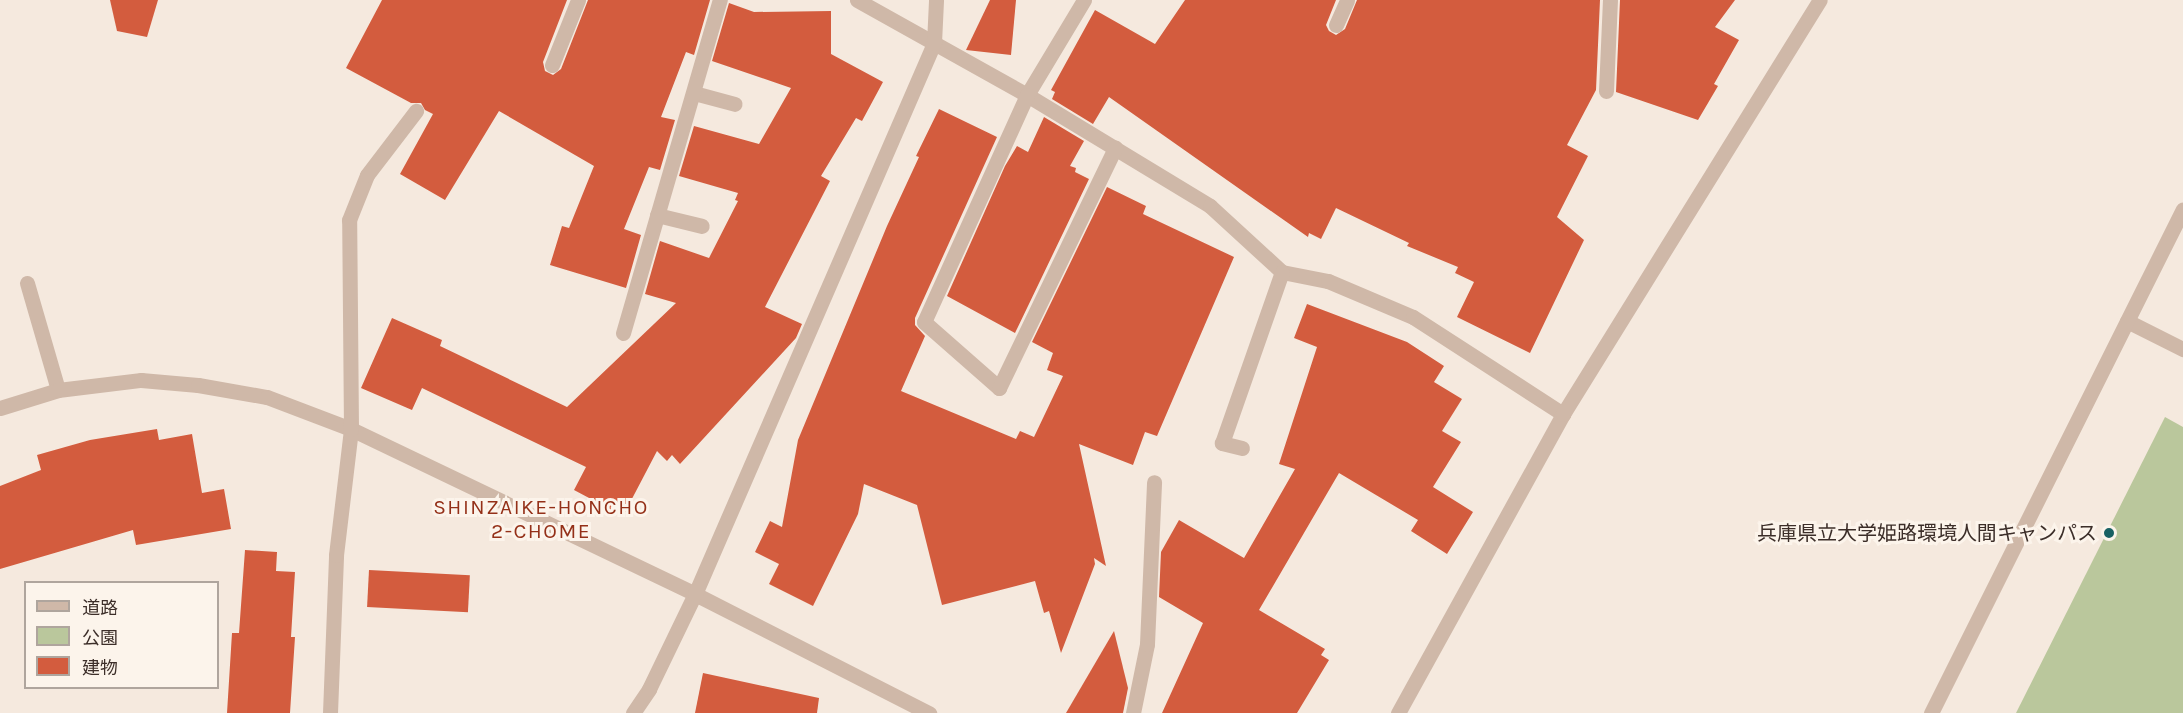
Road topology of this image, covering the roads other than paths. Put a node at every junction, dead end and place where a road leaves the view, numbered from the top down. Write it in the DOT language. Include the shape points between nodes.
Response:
graph roads {
  1 [pos="578,0"];
  2 [pos="720,0"];
  3 [pos="857,0"];
  4 [pos="936,0"];
  5 [pos="1084,0"];
  6 [pos="1347,0"];
  7 [pos="1610,0"];
  8 [pos="1820,0"];
  9 [pos="1336,25"];
  10 [pos="934,43"];
  11 [pos="552,64"];
  12 [pos="1606,91"];
  13 [pos="693,93"];
  14 [pos="1027,95"];
  15 [pos="735,104"];
  16 [pos="416,111"];
  17 [pos="1115,148"];
  18 [pos="2183,209"];
  19 [pos="657,215"];
  20 [pos="702,226"];
  21 [pos="1282,272"];
  22 [pos="27,283"];
  23 [pos="2127,321"];
  24 [pos="623,333"];
  25 [pos="2183,349"];
  26 [pos="58,390"];
  27 [pos="0,408"];
  28 [pos="1563,414"];
  29 [pos="351,429"];
  30 [pos="1242,448"];
  31 [pos="1154,482"];
  32 [pos="695,594"];
  33 [pos="330,713"];
  34 [pos="633,713"];
  35 [pos="929,713"];
  36 [pos="1133,713"];
  37 [pos="1398,713"];
  38 [pos="1931,713"];
  1 -- 11 [label="street"];
  2 -- 13 [label="street"];
  3 -- 10 [label="street"];
  4 -- 10 [label="street"];
  5 -- 14 [label="street"];
  6 -- 9 [label="street"];
  7 -- 12 [label="street"];
  8 -- 28 [label="street"];
  10 -- 14 [label="street"];
  10 -- 32 [label="street"];
  13 -- 15 [label="street"];
  13 -- 19 [label="street"];
  14 -- 17 [label="street"];
  14 -- 17 [label="street" via="924,322 999,388"];
  16 -- 29 [label="street" via="367,175 349,220"];
  17 -- 21 [label="street" via="1210,206"];
  18 -- 23 [label="street"];
  19 -- 20 [label="street"];
  19 -- 24 [label="street"];
  21 -- 28 [label="street" via="1328,281 1413,317"];
  21 -- 30 [label="street" via="1222,443"];
  22 -- 26 [label="street"];
  23 -- 25 [label="street"];
  23 -- 38 [label="street"];
  26 -- 27 [label="street"];
  26 -- 29 [label="street" via="141,380 198,385 267,397"];
  28 -- 37 [label="street"];
  29 -- 32 [label="street"];
  29 -- 33 [label="street" via="336,555"];
  31 -- 36 [label="street" via="1147,644"];
  32 -- 34 [label="street" via="649,689"];
  32 -- 35 [label="street"];
}
